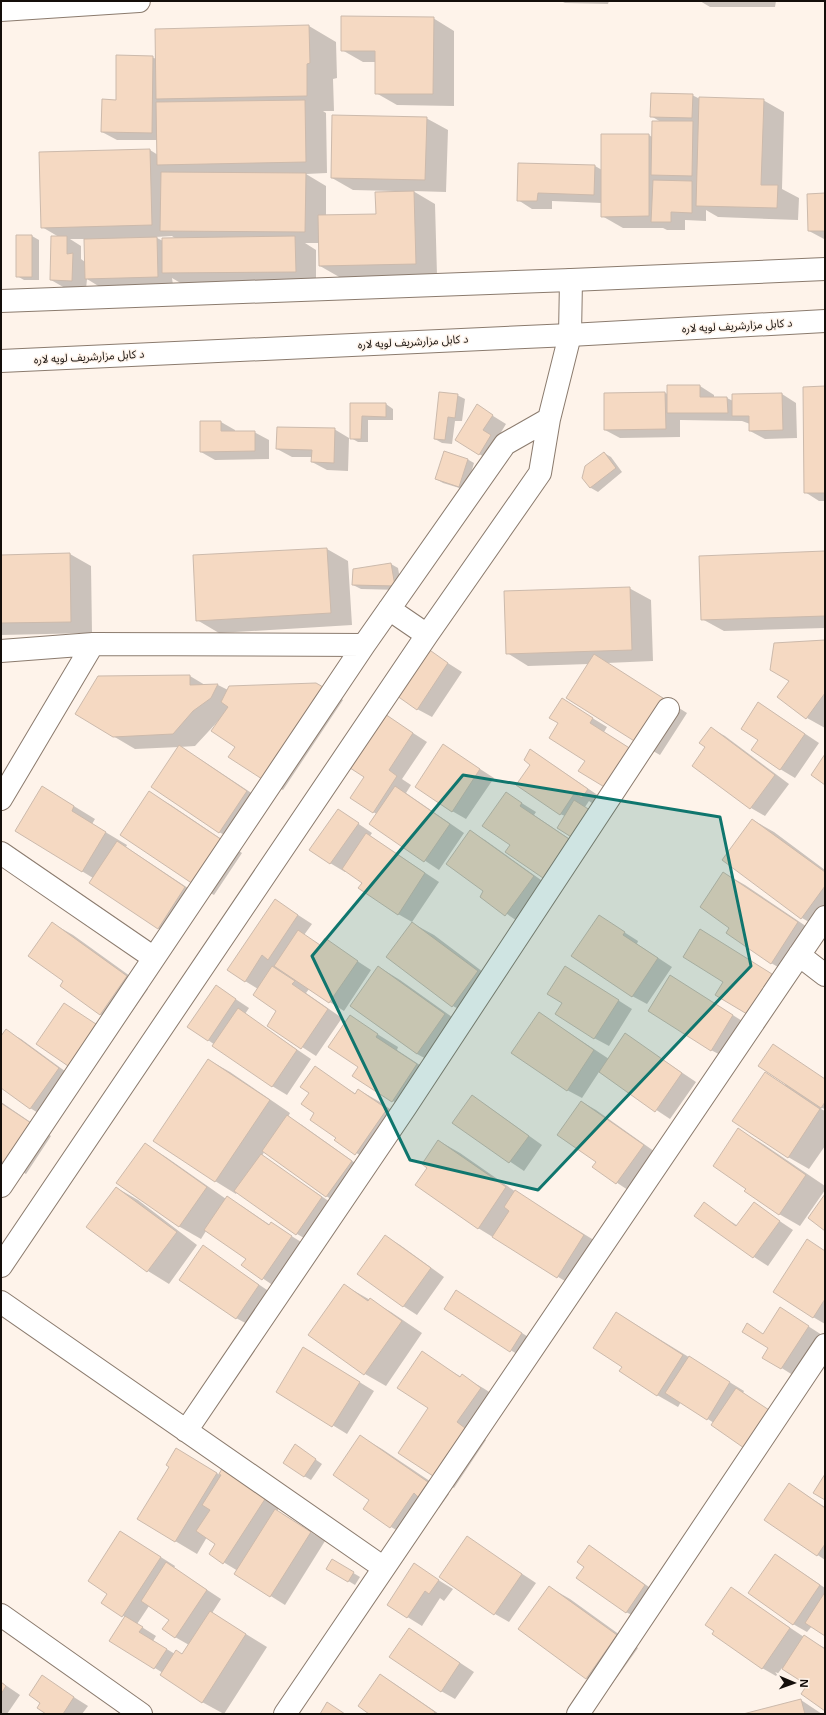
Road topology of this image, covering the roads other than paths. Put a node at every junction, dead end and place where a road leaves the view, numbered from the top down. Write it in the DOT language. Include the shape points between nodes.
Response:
graph roads {
  1 [pos="139,1"];
  2 [pos="85,2"];
  3 [pos="1,10"];
  4 [pos="825,269"];
  5 [pos="571,280"];
  6 [pos="1,301"];
  7 [pos="825,321"];
  8 [pos="570,335"];
  9 [pos="1,361"];
  10 [pos="549,419"];
  11 [pos="390,609"];
  12 [pos="427,635"];
  13 [pos="93,644"];
  14 [pos="364,645"];
  15 [pos="1,651"];
  16 [pos="668,709"];
  17 [pos="1,799"];
  18 [pos="1,853"];
  19 [pos="825,917"];
  20 [pos="799,955"];
  21 [pos="154,958"];
  22 [pos="825,975"];
  23 [pos="1,1186"];
  24 [pos="1,1266"];
  25 [pos="1,1302"];
  26 [pos="825,1346"];
  27 [pos="186,1431"];
  28 [pos="384,1568"];
  29 [pos="1,1615"];
  30 [pos="141,1714"];
  31 [pos="285,1714"];
  32 [pos="578,1714"];
  1 -- 2 [label="main road"];
  2 -- 3 [label="main road"];
  4 -- 5 [label="main road"];
  5 -- 6 [label="main road"];
  5 -- 8 [label="main road"];
  7 -- 8 [label="main road, د کابل مزارشریف لویه لاره"];
  8 -- 9 [label="main road, د کابل مزارشریف لویه لاره"];
  8 -- 10 [label="main road"];
  10 -- 11 [label="main road" via="505,444"];
  10 -- 12 [label="main road" via="540,473"];
  11 -- 12 [label="main road"];
  11 -- 14 [label="main road"];
  12 -- 24 [label="main road"];
  13 -- 14 [label="main road"];
  13 -- 15 [label="main road"];
  13 -- 17 [label="main road"];
  14 -- 21 [label="main road"];
  16 -- 27 [label="main road" via="405,1108"];
  18 -- 21 [label="main road"];
  19 -- 20 [label="main road"];
  20 -- 22 [label="main road"];
  20 -- 28 [label="main road"];
  21 -- 23 [label="main road"];
  25 -- 27 [label="main road"];
  26 -- 32 [label="main road"];
  27 -- 28 [label="main road"];
  28 -- 31 [label="main road"];
  29 -- 30 [label="main road"];
}
